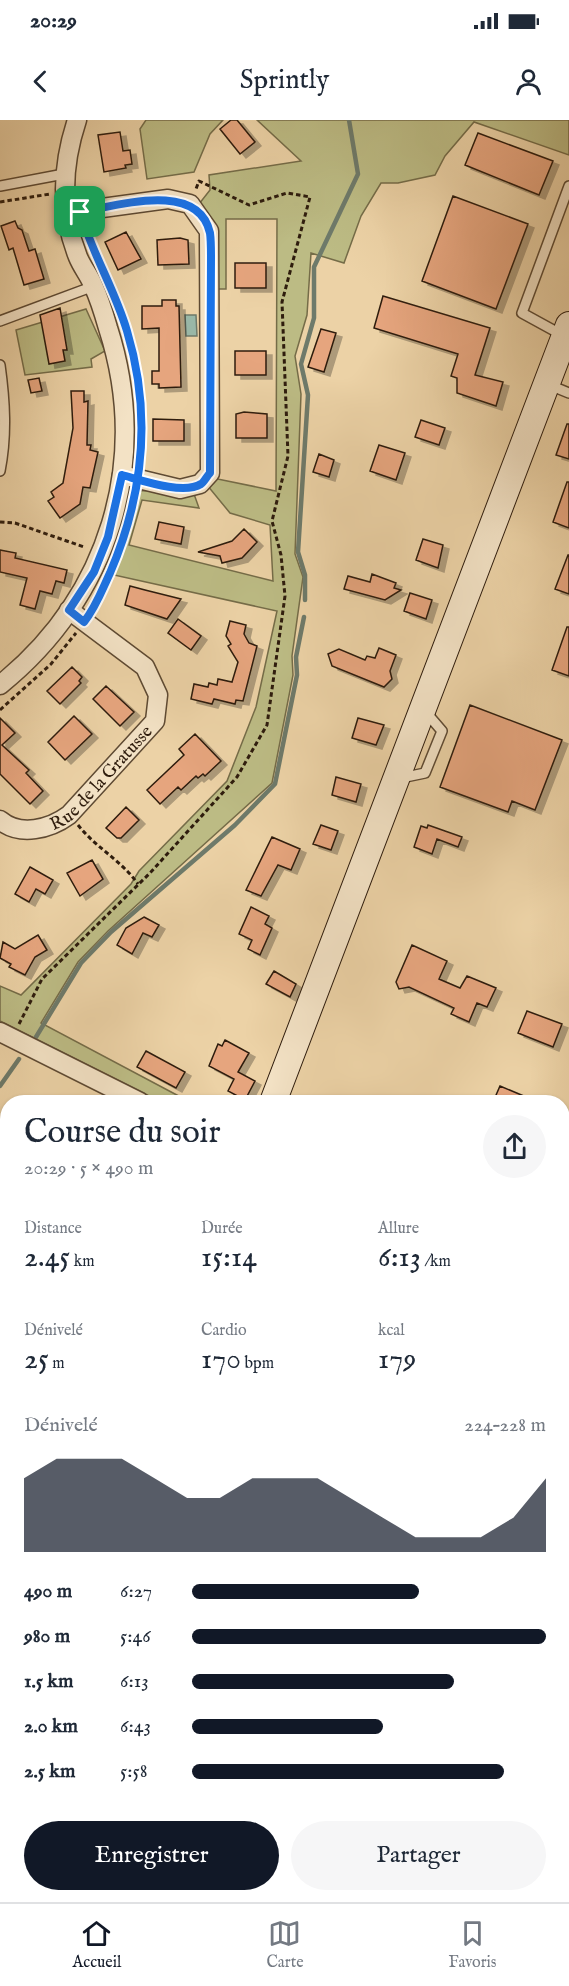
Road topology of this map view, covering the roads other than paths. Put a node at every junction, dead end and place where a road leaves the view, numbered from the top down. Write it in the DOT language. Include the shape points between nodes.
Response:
graph roads {
  1 [pos="77,120"];
  2 [pos="64,183"];
  3 [pos="0,186"];
  4 [pos="569,186"];
  5 [pos="73,211"];
  6 [pos="94,286"];
  7 [pos="0,321"];
  8 [pos="567,331"];
  9 [pos="0,365"];
  10 [pos="558,389"];
  11 [pos="0,471"];
  12 [pos="122,475"];
  13 [pos="69,610"];
  14 [pos="0,685"];
  15 [pos="0,820"];
  16 [pos="6,1035"];
  17 [pos="126,1095"];
  18 [pos="276,1095"];
  1 -- 2 [label="street" via="69,142"];
  2 -- 3 [label="lane"];
  2 -- 5 [label="street"];
  4 -- 8 [label="lane" via="522,313"];
  5 -- 6 [label="street" via="78,256"];
  5 -- 12 [label="street" via="168,199 190,204 210,231 210,473 200,484 180,489"];
  6 -- 7 [label="lane"];
  6 -- 12 [label="street" via="126,406 127,441"];
  8 -- 10 [label="main road"];
  9 -- 11 [label="lane" via="5,403"];
  10 -- 18 [label="main road" via="423,709"];
  12 -- 13 [label="street" via="108,537 94,572"];
  13 -- 14 [label="street" via="29,662"];
  13 -- 15 [label="street, Rue de la Gratusse" via="145,667 158,695 155,721 69,815 54,826 29,829 7,826"];
  16 -- 17 [label="street"];
}
